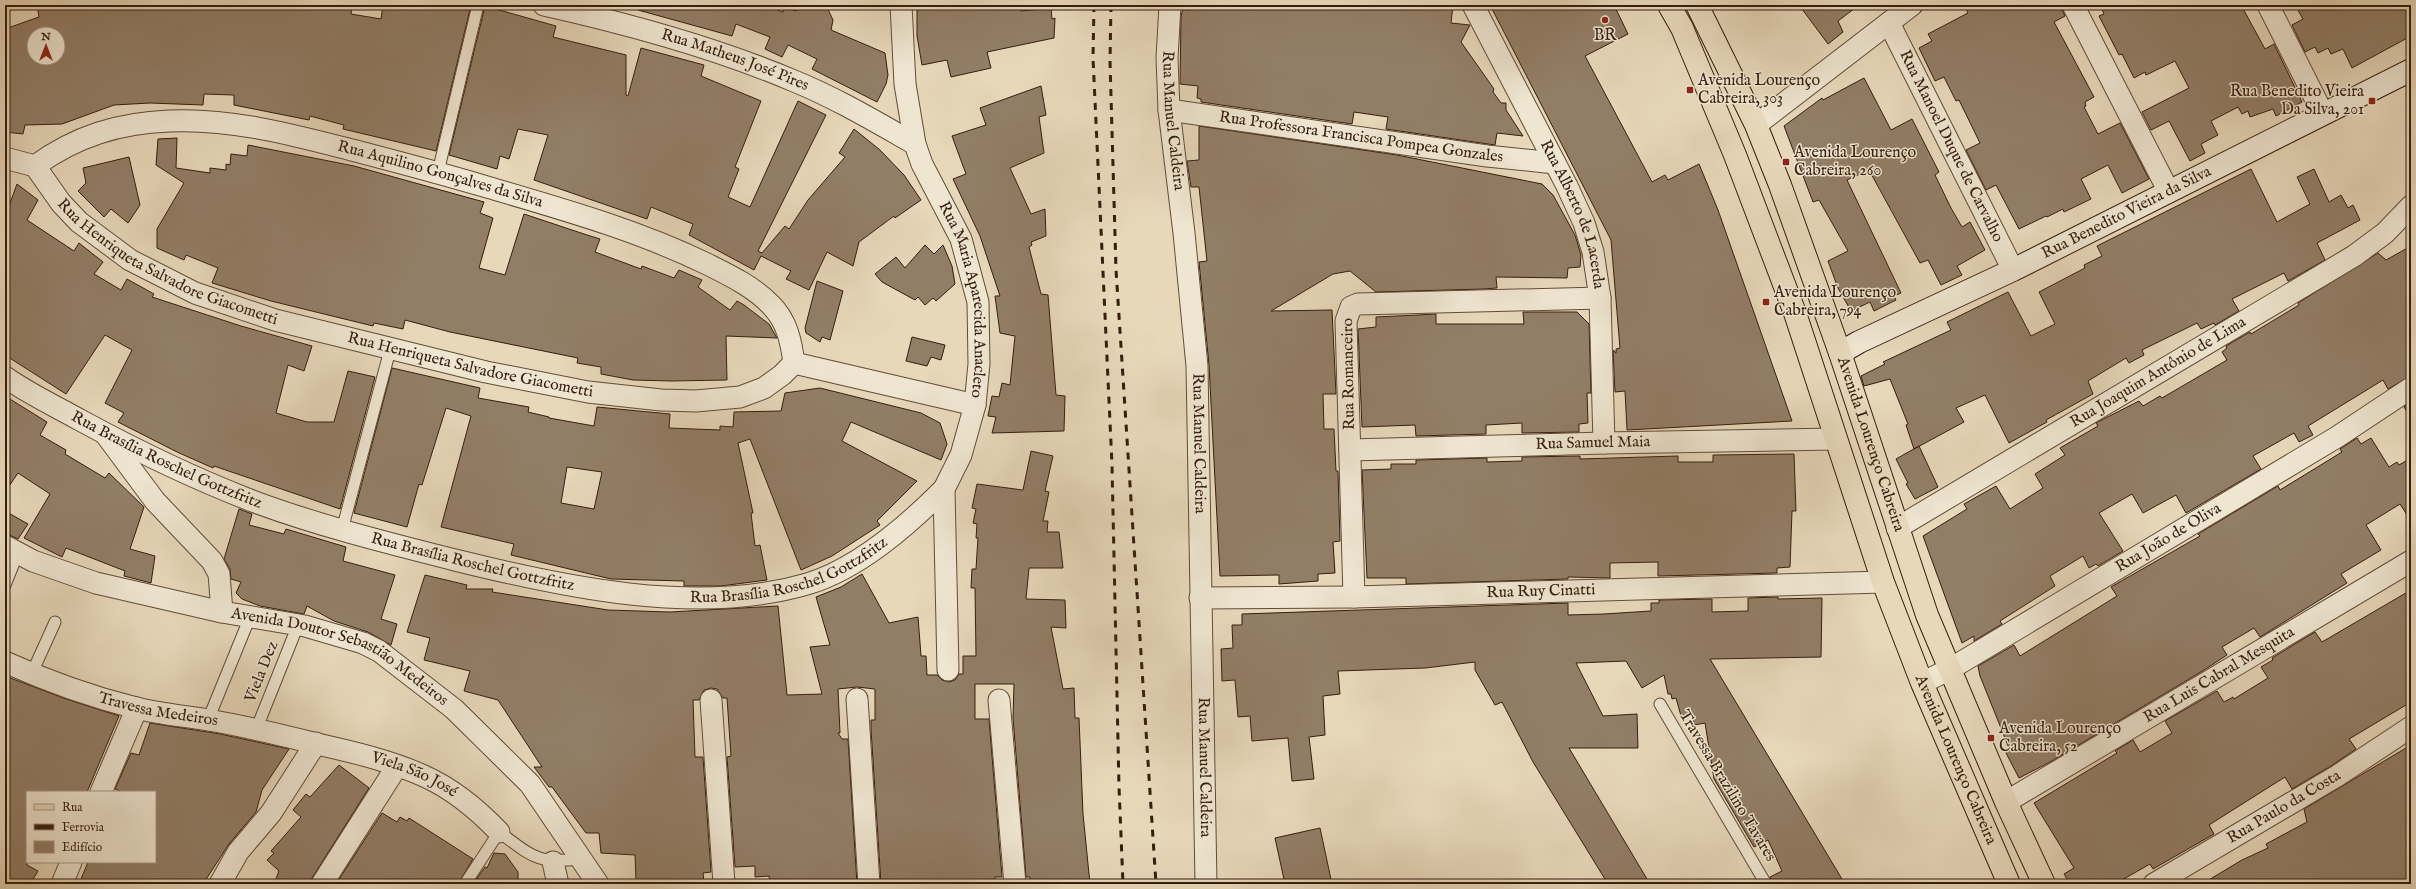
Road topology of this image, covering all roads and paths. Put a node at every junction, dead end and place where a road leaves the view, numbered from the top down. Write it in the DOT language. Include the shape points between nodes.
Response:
graph roads {
  1 [pos="478,5"];
  2 [pos="544,5"];
  3 [pos="901,5"];
  4 [pos="1170,5"];
  5 [pos="1473,5"];
  6 [pos="1669,5"];
  7 [pos="1697,5"];
  8 [pos="1912,5"];
  9 [pos="2073,5"];
  10 [pos="2268,5"];
  11 [pos="1889,23"];
  12 [pos="2409,76"];
  13 [pos="1169,110"];
  14 [pos="2322,114"];
  15 [pos="1756,125"];
  16 [pos="915,144"];
  17 [pos="5,158"];
  18 [pos="1555,163"];
  19 [pos="35,166"];
  20 [pos="438,172"];
  21 [pos="2169,192"];
  22 [pos="2411,206"];
  23 [pos="2013,270"];
  24 [pos="1600,298"];
  25 [pos="390,350"];
  26 [pos="1840,353"];
  27 [pos="794,363"];
  28 [pos="5,377"];
  29 [pos="2411,388"];
  30 [pos="975,405"];
  31 [pos="106,434"];
  32 [pos="1835,439"];
  33 [pos="1604,443"];
  34 [pos="1350,450"];
  35 [pos="944,490"];
  36 [pos="1896,528"];
  37 [pos="342,530"];
  38 [pos="12,550"];
  39 [pos="2411,561"];
  40 [pos="1883,582"];
  41 [pos="5,585"];
  42 [pos="1354,596"];
  43 [pos="1200,598"];
  44 [pos="222,612"];
  45 [pos="250,617"];
  46 [pos="55,622"];
  47 [pos="298,625"];
  48 [pos="5,662"];
  49 [pos="1950,669"];
  50 [pos="948,670"];
  51 [pos="32,674"];
  52 [pos="1922,683"];
  53 [pos="857,699"];
  54 [pos="711,700"];
  55 [pos="999,700"];
  56 [pos="1660,704"];
  57 [pos="137,708"];
  58 [pos="208,720"];
  59 [pos="2411,727"];
  60 [pos="256,730"];
  61 [pos="316,743"];
  62 [pos="397,766"];
  63 [pos="101,791"];
  64 [pos="2006,802"];
  65 [pos="499,832"];
  66 [pos="580,859"];
  67 [pos="553,862"];
  68 [pos="71,863"];
  69 [pos="62,884"];
  70 [pos="220,884"];
  71 [pos="322,884"];
  72 [pos="465,884"];
  73 [pos="558,884"];
  74 [pos="598,884"];
  75 [pos="724,884"];
  76 [pos="869,884"];
  77 [pos="1015,884"];
  78 [pos="1206,884"];
  79 [pos="1766,884"];
  80 [pos="2009,884"];
  81 [pos="2044,884"];
  82 [pos="2154,884"];
  1 -- 20 [label="lane"];
  2 -- 16 [label="street, Rua Matheus José Pires" via="711,49 753,64 826,96"];
  3 -- 16 [label="street, Rua Maria Aparecida Anacleto" via="905,84"];
  4 -- 13 [label="street, Rua Manuel Caldeira" via="1167,58"];
  5 -- 18 [label="street, Rua Alberto de Lacerda"];
  6 -- 32 [label="main road, Avenida Lourenço Cabreira" via="1682,28 1741,169 1795,313"];
  7 -- 15 [label="main road, Avenida Lourenço Cabreira"];
  8 -- 11 [label="street"];
  9 -- 21 [label="street"];
  10 -- 14 [label="street"];
  11 -- 15 [label="street"];
  11 -- 23 [label="street, Rua Manoel Duque de Carvalho"];
  12 -- 14 [label="street, Rua Benedito Vieira da Silva"];
  13 -- 18 [label="street, Rua Professora Francisca Pompea Gonzales" via="1487,156"];
  13 -- 43 [label="street, Rua Manuel Caldeira" via="1197,366"];
  14 -- 21 [label="street, Rua Benedito Vieira da Silva"];
  15 -- 26 [label="main road, Avenida Lourenço Cabreira"];
  16 -- 30 [label="street, Rua Maria Aparecida Anacleto" via="922,164 961,239 978,302 979,364"];
  17 -- 19 [label="street"];
  18 -- 24 [label="street, Rua Alberto de Lacerda" via="1584,223 1593,252"];
  19 -- 20 [label="street, Rua Aquilino Gonçalves da Silva" via="75,140 123,126 169,121 231,124 300,136"];
  19 -- 25 [label="street, Rua Henriqueta Salvadore Giacometti" via="79,222 130,260 162,278 195,293 275,320"];
  20 -- 27 [label="street, Rua Aquilino Gonçalves da Silva" via="623,230 720,270 753,289 772,305 788,329"];
  21 -- 23 [label="street, Rua Benedito Vieira da Silva"];
  22 -- 36 [label="street, Rua Joaquim Antônio de Lima" via="2386,233 2354,256"];
  23 -- 26 [label="street, Rua Benedito Vieira da Silva" via="1858,342"];
  24 -- 33 [label="street, Rua Alberto de Lacerda"];
  24 -- 34 [label="street, Rua Romanceiro" via="1358,304 1351,307 1346,321"];
  25 -- 27 [label="street, Rua Henriqueta Salvadore Giacometti" via="588,392 661,400 696,401 740,397 764,388"];
  25 -- 37 [label="lane"];
  26 -- 36 [label="main road, Avenida Lourenço Cabreira"];
  27 -- 30 [label="street"];
  28 -- 31 [label="street, Rua Brasília Roschel Gottzfritz"];
  29 -- 49 [label="street, Rua João de Oliva" via="2337,437"];
  30 -- 35 [label="street, Rua Maria Aparecida Anacleto" via="961,455"];
  31 -- 37 [label="street, Rua Brasília Roschel Gottzfritz" via="203,481 258,503"];
  31 -- 44 [label="street" via="155,501 212,561 219,574"];
  32 -- 33 [label="street, Rua Samuel Maia"];
  32 -- 40 [label="main road, Avenida Lourenço Cabreira"];
  33 -- 34 [label="street, Rua Samuel Maia"];
  34 -- 42 [label="street, Rua Romanceiro"];
  35 -- 37 [label="street, Rua Brasília Roschel Gottzfritz" via="912,521 844,567 809,583 753,596 628,594 522,576"];
  35 -- 50 [label="street, Rua Maria Aparecida Anacleto"];
  36 -- 49 [label="main road, Avenida Lourenço Cabreira" via="1927,615"];
  38 -- 41 [label="lane"];
  38 -- 44 [label="street, Avenida Doutor Sebastião Medeiros" via="33,561 96,583"];
  39 -- 64 [label="street, Rua Luis Cabral Mesquita"];
  40 -- 42 [label="street, Rua Ruy Cinatti"];
  40 -- 52 [label="main road, Avenida Lourenço Cabreira"];
  42 -- 43 [label="street, Rua Ruy Cinatti"];
  43 -- 78 [label="street, Rua Manuel Caldeira"];
  44 -- 45 [label="street, Avenida Doutor Sebastião Medeiros"];
  45 -- 47 [label="street, Avenida Doutor Sebastião Medeiros"];
  45 -- 58 [label="lane"];
  46 -- 51 [label="lane"];
  47 -- 60 [label="lane, Viela Dez"];
  47 -- 66 [label="street, Avenida Doutor Sebastião Medeiros" via="363,643 379,651 454,709 530,784"];
  48 -- 51 [label="street, Travessa Medeiros"];
  49 -- 52 [label="street, Rua João de Oliva"];
  49 -- 64 [label="main road, Avenida Lourenço Cabreira"];
  51 -- 57 [label="street, Travessa Medeiros"];
  52 -- 80 [label="main road, Avenida Lourenço Cabreira"];
  53 -- 76 [label="street"];
  54 -- 75 [label="street"];
  55 -- 77 [label="street"];
  56 -- 79 [label="lane, Travessa Brazilino Tavares"];
  57 -- 58 [label="street, Travessa Medeiros"];
  57 -- 63 [label="street"];
  58 -- 60 [label="street, Travessa Medeiros"];
  59 -- 82 [label="street, Rua Paulo da Costa" via="2336,776"];
  60 -- 61 [label="street, Travessa Medeiros"];
  61 -- 62 [label="street, Viela São José"];
  61 -- 70 [label="street" via="271,813 238,852"];
  62 -- 65 [label="street, Viela São José" via="425,776 453,793 480,812"];
  62 -- 71 [label="street"];
  64 -- 81 [label="main road, Avenida Lourenço Cabreira"];
  65 -- 67 [label="lane" via="530,854"];
  65 -- 72 [label="lane"];
  66 -- 67 [label="lane"];
  66 -- 74 [label="street, Avenida Doutor Sebastião Medeiros"];
  67 -- 73 [label="street"];
  68 -- 69 [label="street"];
}
